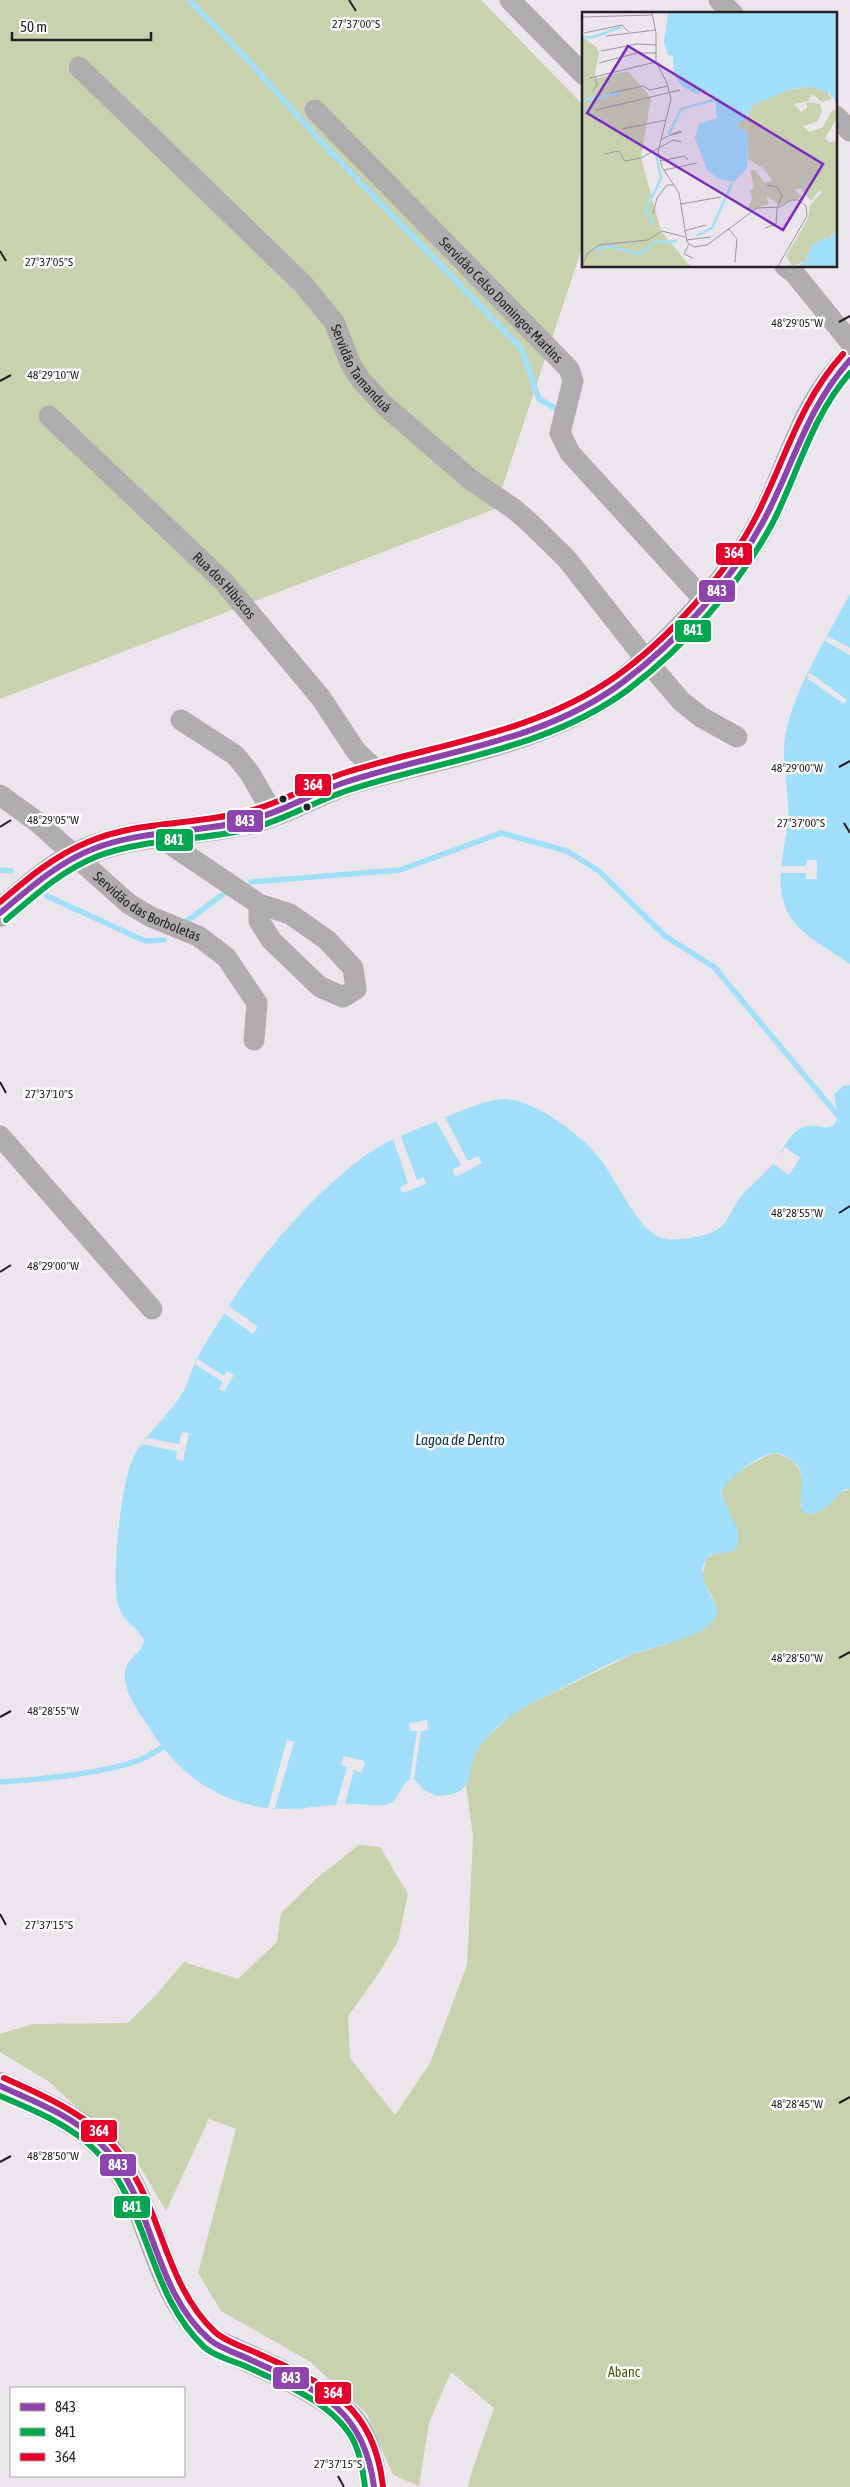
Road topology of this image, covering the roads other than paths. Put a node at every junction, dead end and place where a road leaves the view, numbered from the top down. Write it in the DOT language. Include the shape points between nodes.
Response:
graph roads {
  1 [pos="510,0"];
  2 [pos="719,0"];
  3 [pos="731,12"];
  4 [pos="79,67"];
  5 [pos="582,73"];
  6 [pos="316,110"];
  7 [pos="838,118"];
  8 [pos="850,132"];
  9 [pos="787,268"];
  10 [pos="850,342"];
  11 [pos="850,360"];
  12 [pos="49,416"];
  13 [pos="706,602"];
  14 [pos="647,661"];
  15 [pos="181,720"];
  16 [pos="737,737"];
  17 [pos="378,773"];
  18 [pos="0,795"];
  19 [pos="273,813"];
  20 [pos="155,834"];
  21 [pos="74,857"];
  22 [pos="259,904"];
  23 [pos="0,913"];
  24 [pos="254,1040"];
  25 [pos="0,1136"];
  26 [pos="152,1309"];
  27 [pos="0,2086"];
  28 [pos="374,2487"];
  1 -- 5 [label="street"];
  2 -- 3 [label="street"];
  4 -- 14 [label="street, Servidão Tamanduá" via="315,298 334,322 351,365 384,405 470,479 514,509 566,558"];
  6 -- 13 [label="street, Servidão Celso Domingos Martins" via="569,369 573,381 560,433 570,454"];
  7 -- 8 [label="street"];
  9 -- 10 [label="street"];
  11 -- 13 [label="main road" via="816,402 775,496 750,543"];
  12 -- 17 [label="street, Rua dos Hibiscos" via="223,580 321,698 356,751"];
  13 -- 14 [label="main road"];
  14 -- 16 [label="street, Servidão Tamanduá" via="681,701 701,717"];
  14 -- 17 [label="main road" via="602,697 558,720"];
  15 -- 19 [label="street" via="235,755"];
  17 -- 19 [label="main road" via="326,789"];
  18 -- 21 [label="street, Servidão das Borboletas" via="36,821"];
  19 -- 20 [label="main road" via="226,825"];
  20 -- 21 [label="main road" via="103,846"];
  20 -- 22 [label="street"];
  21 -- 23 [label="main road" via="34,884"];
  21 -- 24 [label="street, Servidão das Borboletas" via="129,904 151,917 198,936 226,957 256,1003"];
  22 -- 22 [label="street" via="290,914 328,940 353,968 356,989 343,997 320,987 272,941 259,920"];
  25 -- 26 [label="street"];
  27 -- 28 [label="main road" via="65,2116 111,2154 133,2192 179,2303 199,2330 211,2341 312,2391 345,2414 358,2431 367,2452"];
}
